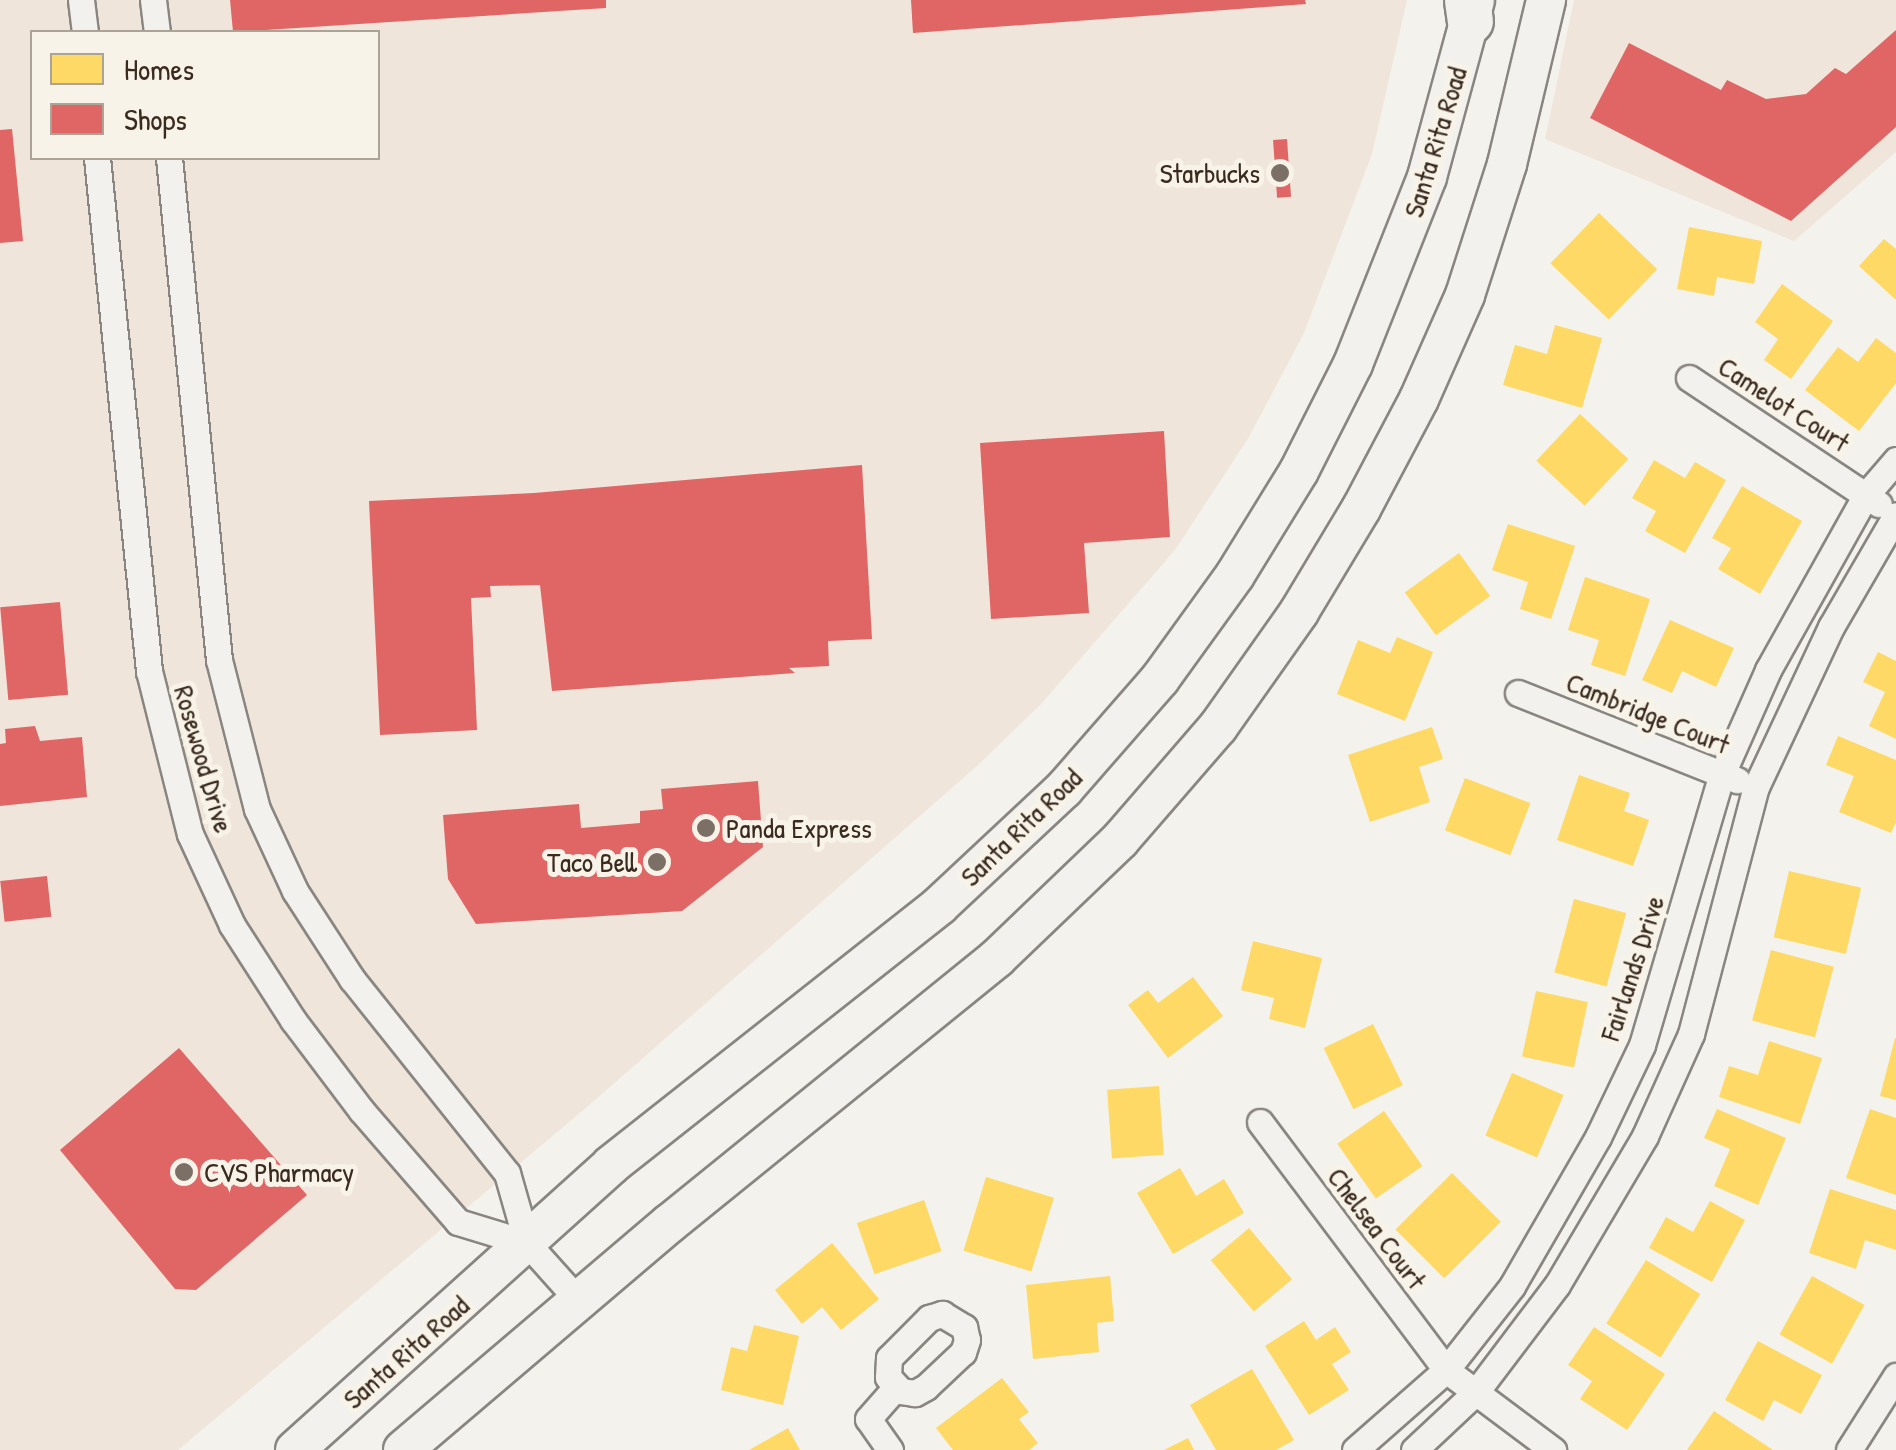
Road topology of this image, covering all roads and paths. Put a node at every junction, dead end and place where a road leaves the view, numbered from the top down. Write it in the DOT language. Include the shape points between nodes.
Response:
graph roads {
  1 [pos="81,0"];
  2 [pos="153,0"];
  3 [pos="1546,0"];
  4 [pos="1471,7"];
  5 [pos="85,30"];
  6 [pos="157,30"];
  7 [pos="98,160"];
  8 [pos="169,160"];
  9 [pos="1689,378"];
  10 [pos="1896,460"];
  11 [pos="1866,495"];
  12 [pos="1896,515"];
  13 [pos="1518,693"];
  14 [pos="1722,774"];
  15 [pos="1756,788"];
  16 [pos="1260,1122"];
  17 [pos="528,1242"];
  18 [pos="578,1300"];
  19 [pos="1446,1370"];
  20 [pos="1896,1376"];
  21 [pos="896,1388"];
  22 [pos="1476,1392"];
  23 [pos="294,1450"];
  24 [pos="403,1450"];
  25 [pos="890,1450"];
  26 [pos="1354,1450"];
  27 [pos="1414,1450"];
  28 [pos="1553,1450"];
  29 [pos="1849,1450"];
  1 -- 5 [label="street"];
  2 -- 6 [label="street"];
  3 -- 18 [label="main road" via="1495,201 1465,295 1419,400 1362,509 1218,727 1120,840 997,958"];
  4 -- 17 [label="main road, Santa Rita Road" via="1430,167 1353,364 1299,471 1160,679 1064,788 940,905 611,1165"];
  7 -- 17 [label="street, Rosewood Drive" via="149,671 190,834 232,925 361,1110 458,1222"];
  8 -- 17 [label="street, Rosewood Drive" via="220,660 258,809 295,890 352,979 507,1173"];
  9 -- 11 [label="street, Camelot Court"];
  10 -- 11 [label="street, Fairlands Drive"];
  11 -- 12 [label="street, Camelot Court"];
  11 -- 14 [label="street, Fairlands Drive" via="1768,670"];
  12 -- 15 [label="street" via="1831,627"];
  13 -- 14 [label="street, Cambridge Court"];
  14 -- 15 [label="street, Cambridge Court"];
  14 -- 19 [label="street, Fairlands Drive" via="1642,1045 1512,1286"];
  15 -- 22 [label="street" via="1691,1034 1645,1136 1557,1285"];
  16 -- 19 [label="street, Chelsea Court"];
  17 -- 18 [label="street, Rosewood Drive"];
  17 -- 23 [label="main road, Santa Rita Road"];
  18 -- 24 [label="main road"];
  19 -- 22 [label="street, Chelsea Court"];
  19 -- 26 [label="street, Fairlands Drive"];
  20 -- 29 [label="street"];
  21 -- 25 [label="street" via="868,1419"];
  22 -- 27 [label="street"];
  22 -- 28 [label="street, Chelsea Court"];
}
